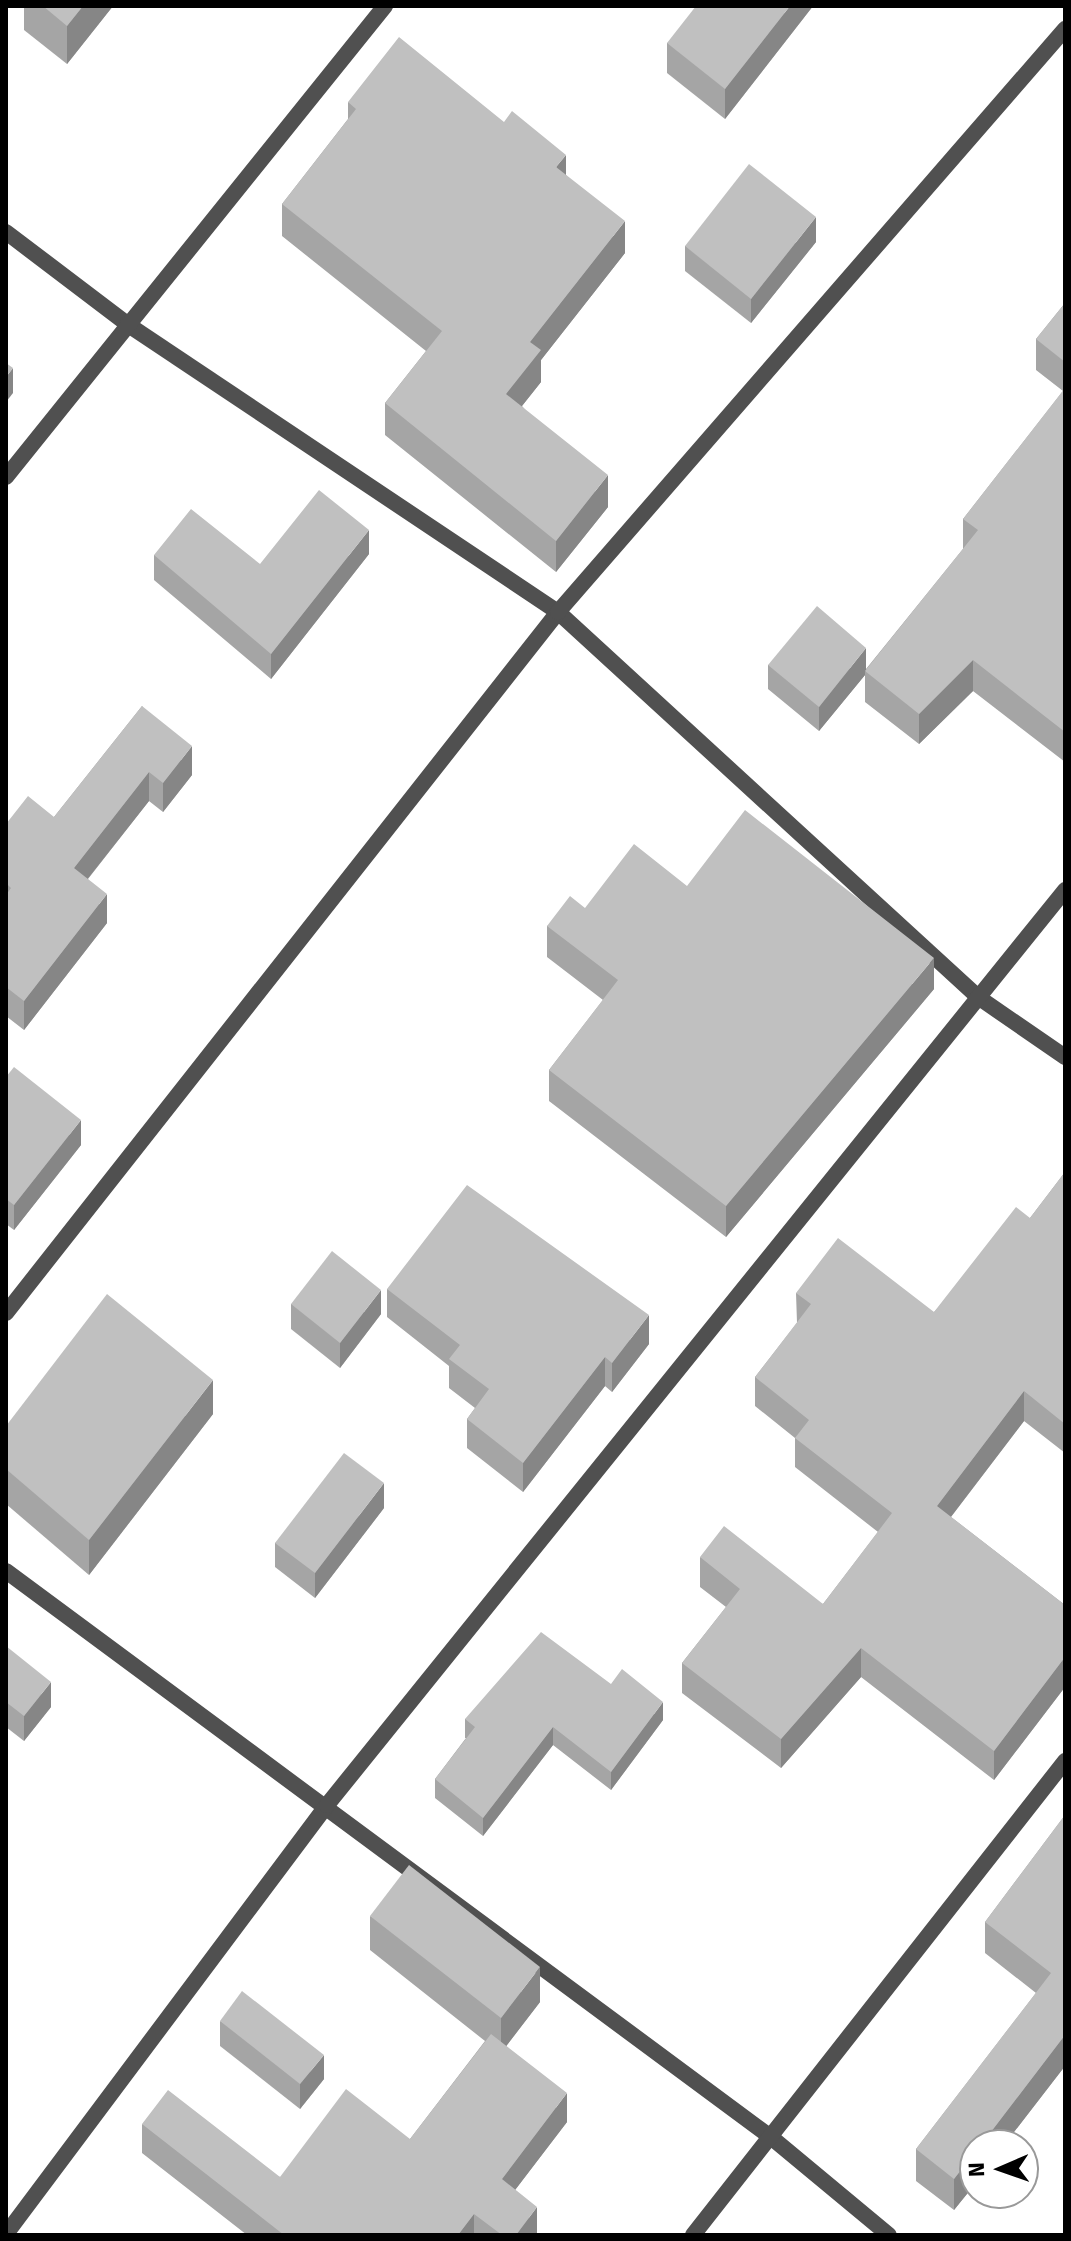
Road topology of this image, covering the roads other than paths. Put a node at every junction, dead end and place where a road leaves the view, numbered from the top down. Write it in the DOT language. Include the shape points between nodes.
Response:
graph roads {
  1 [pos="385,6"];
  2 [pos="1065,29"];
  3 [pos="6,232"];
  4 [pos="127,324"];
  5 [pos="6,477"];
  6 [pos="558,612"];
  7 [pos="1065,890"];
  8 [pos="978,997"];
  9 [pos="1065,1057"];
  10 [pos="6,1313"];
  11 [pos="6,1571"];
  12 [pos="1065,1761"];
  13 [pos="327,1805"];
  14 [pos="772,2138"];
  15 [pos="6,2234"];
  16 [pos="693,2235"];
  17 [pos="889,2235"];
  1 -- 4 [label="street"];
  2 -- 6 [label="street"];
  3 -- 4 [label="street"];
  4 -- 5 [label="street"];
  4 -- 6 [label="street"];
  6 -- 8 [label="street"];
  6 -- 10 [label="street"];
  7 -- 8 [label="street"];
  8 -- 9 [label="street"];
  8 -- 13 [label="street"];
  11 -- 13 [label="street"];
  12 -- 14 [label="street"];
  13 -- 14 [label="street"];
  13 -- 15 [label="street"];
  14 -- 16 [label="street"];
  14 -- 17 [label="street"];
}
